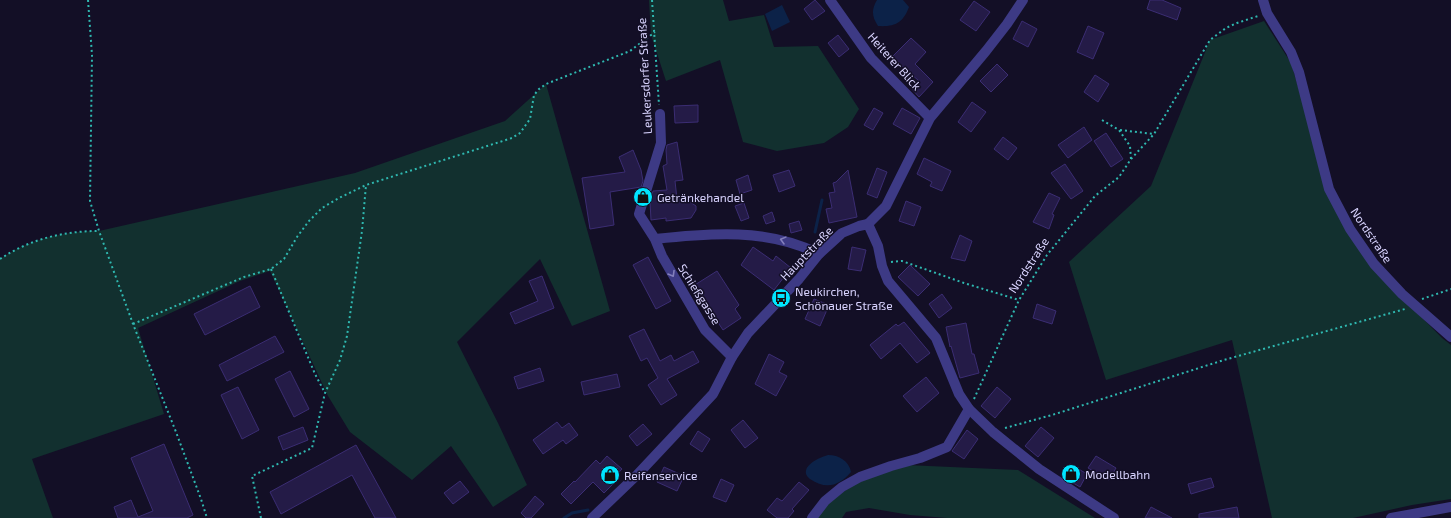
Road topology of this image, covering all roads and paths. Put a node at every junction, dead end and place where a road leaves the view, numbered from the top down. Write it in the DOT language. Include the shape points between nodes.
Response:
graph roads {
  1 [pos="88,0"];
  2 [pos="652,0"];
  3 [pos="830,0"];
  4 [pos="1023,0"];
  5 [pos="1263,0"];
  6 [pos="1267,13"];
  7 [pos="655,32"];
  8 [pos="660,114"];
  9 [pos="930,118"];
  10 [pos="1102,120"];
  11 [pos="1119,130"];
  12 [pos="1154,134"];
  13 [pos="1131,159"];
  14 [pos="366,185"];
  15 [pos="868,224"];
  16 [pos="99,231"];
  17 [pos="655,239"];
  18 [pos="819,254"];
  19 [pos="0,259"];
  20 [pos="881,262"];
  21 [pos="271,269"];
  22 [pos="1451,289"];
  23 [pos="1019,300"];
  24 [pos="1412,303"];
  25 [pos="134,324"];
  26 [pos="1451,337"];
  27 [pos="732,357"];
  28 [pos="325,393"];
  29 [pos="969,409"];
  30 [pos="993,432"];
  31 [pos="1451,508"];
  32 [pos="207,518"];
  33 [pos="261,518"];
  34 [pos="592,518"];
  35 [pos="812,518"];
  36 [pos="1114,518"];
  37 [pos="1391,518"];
  1 -- 16 [label="path" via="92,55 90,201"];
  2 -- 7 [label="path, Leukersdorfer Straße"];
  3 -- 9 [label="street, Heiterer Blick" via="871,58"];
  4 -- 9 [label="street, Hauptstraße" via="986,51"];
  5 -- 6 [label="street, Nordstraße"];
  6 -- 12 [label="path, Nordstraße" via="1226,28 1210,40"];
  6 -- 24 [label="street, Nordstraße" via="1291,52 1299,72 1330,189 1350,229 1374,264"];
  7 -- 8 [label="path, Leukersdorfer Straße"];
  7 -- 14 [label="path" via="630,51 546,84 534,95 530,119 520,133 512,138"];
  8 -- 17 [label="street, Leukersdorfer Straße" via="661,143 639,214"];
  9 -- 15 [label="street, Hauptstraße" via="886,206"];
  10 -- 11 [label="path"];
  11 -- 12 [label="path"];
  11 -- 13 [label="path" via="1130,146"];
  12 -- 13 [label="path, Nordstraße"];
  13 -- 23 [label="path, Nordstraße" via="1119,177 1095,196 1047,255"];
  14 -- 21 [label="path" via="322,208 309,221 284,259"];
  14 -- 28 [label="path" via="347,336 340,360"];
  15 -- 18 [label="street, Hauptstraße" via="842,233"];
  15 -- 20 [label="street" via="878,246"];
  16 -- 19 [label="path" via="78,231 51,236"];
  16 -- 25 [label="path"];
  18 -- 17 [label="street, one-way" via="807,247 778,239 745,234 699,234"];
  17 -- 27 [label="street, Schießgasse, one-way" via="662,256 705,330"];
  18 -- 27 [label="street, Hauptstraße" via="748,333"];
  20 -- 23 [label="path" via="902,261"];
  20 -- 29 [label="street" via="888,281 936,338 959,394"];
  21 -- 25 [label="path" via="244,277"];
  21 -- 28 [label="path"];
  22 -- 24 [label="path"];
  23 -- 29 [label="path, Nordstraße"];
  24 -- 26 [label="street, Nordstraße"];
  24 -- 30 [label="path" via="1403,310 1224,360"];
  25 -- 32 [label="path"];
  27 -- 34 [label="street, Hauptstraße" via="713,394 637,475"];
  28 -- 33 [label="path" via="312,448 252,476"];
  29 -- 30 [label="street"];
  29 -- 35 [label="street" via="947,447 860,477 825,500"];
  30 -- 36 [label="street" via="1039,469"];
  31 -- 37 [label="street"];
}
